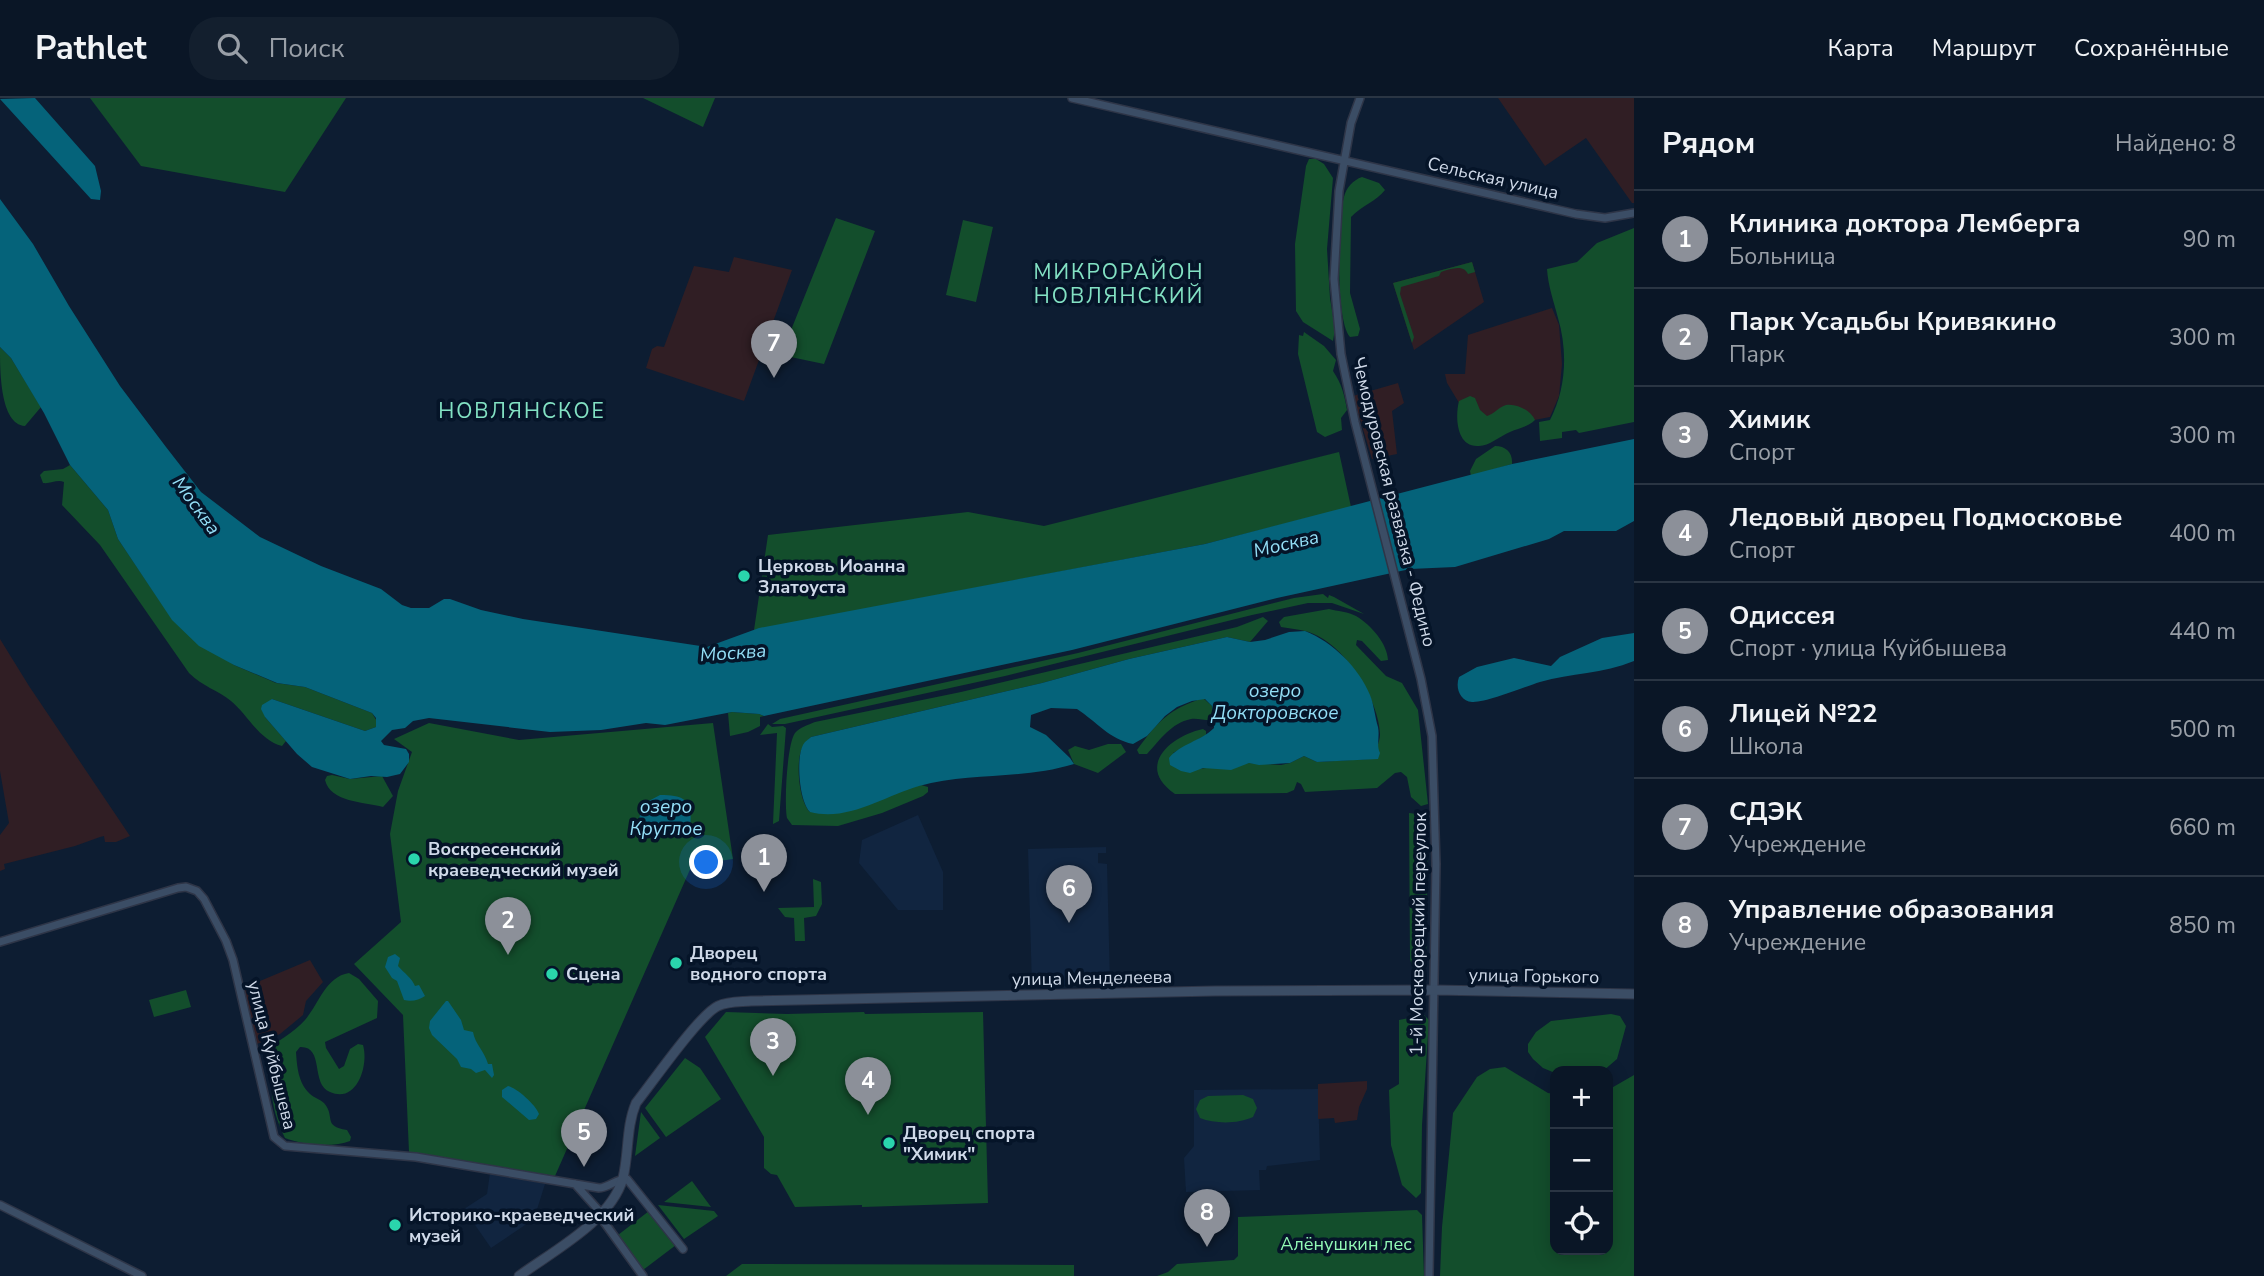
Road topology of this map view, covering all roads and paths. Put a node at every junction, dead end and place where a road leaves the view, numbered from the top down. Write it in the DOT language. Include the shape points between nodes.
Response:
graph roads {
  1 [pos="1072,98"];
  2 [pos="1360,98"];
  3 [pos="1345,160"];
  4 [pos="1634,213"];
  5 [pos="1418,664"];
  6 [pos="0,942"];
  7 [pos="1434,990"];
  8 [pos="1634,994"];
  9 [pos="622,1178"];
  10 [pos="575,1184"];
  11 [pos="0,1205"];
  12 [pos="602,1214"];
  13 [pos="683,1250"];
  14 [pos="142,1276"];
  15 [pos="519,1276"];
  16 [pos="643,1276"];
  17 [pos="1429,1276"];
  1 -- 3 [label="street, Сельская улица"];
  2 -- 3 [label="street, Чемодуровская развязка - Федино"];
  3 -- 4 [label="street, Сельская улица" via="1596,217"];
  3 -- 5 [label="street, Чемодуровская развязка - Федино" via="1334,279 1341,354"];
  5 -- 7 [label="street, 1-й Москворецкий переулок" via="1432,736"];
  6 -- 10 [label="street, улица Куйбышева" via="178,888 197,891 211,909 233,960 274,1137 279,1142 416,1157"];
  7 -- 8 [label="main road, улица Горького"];
  7 -- 9 [label="main road, улица Менделеева" via="723,1004 712,1010 636,1104"];
  7 -- 17 [label="street, 1-й Москворецкий переулок"];
  9 -- 10 [label="street" via="604,1188"];
  9 -- 12 [label="main road, улица Менделеева"];
  9 -- 13 [label="street" via="628,1179"];
  10 -- 12 [label="street"];
  11 -- 14 [label="street"];
  12 -- 15 [label="main road"];
  12 -- 16 [label="street"];
}
